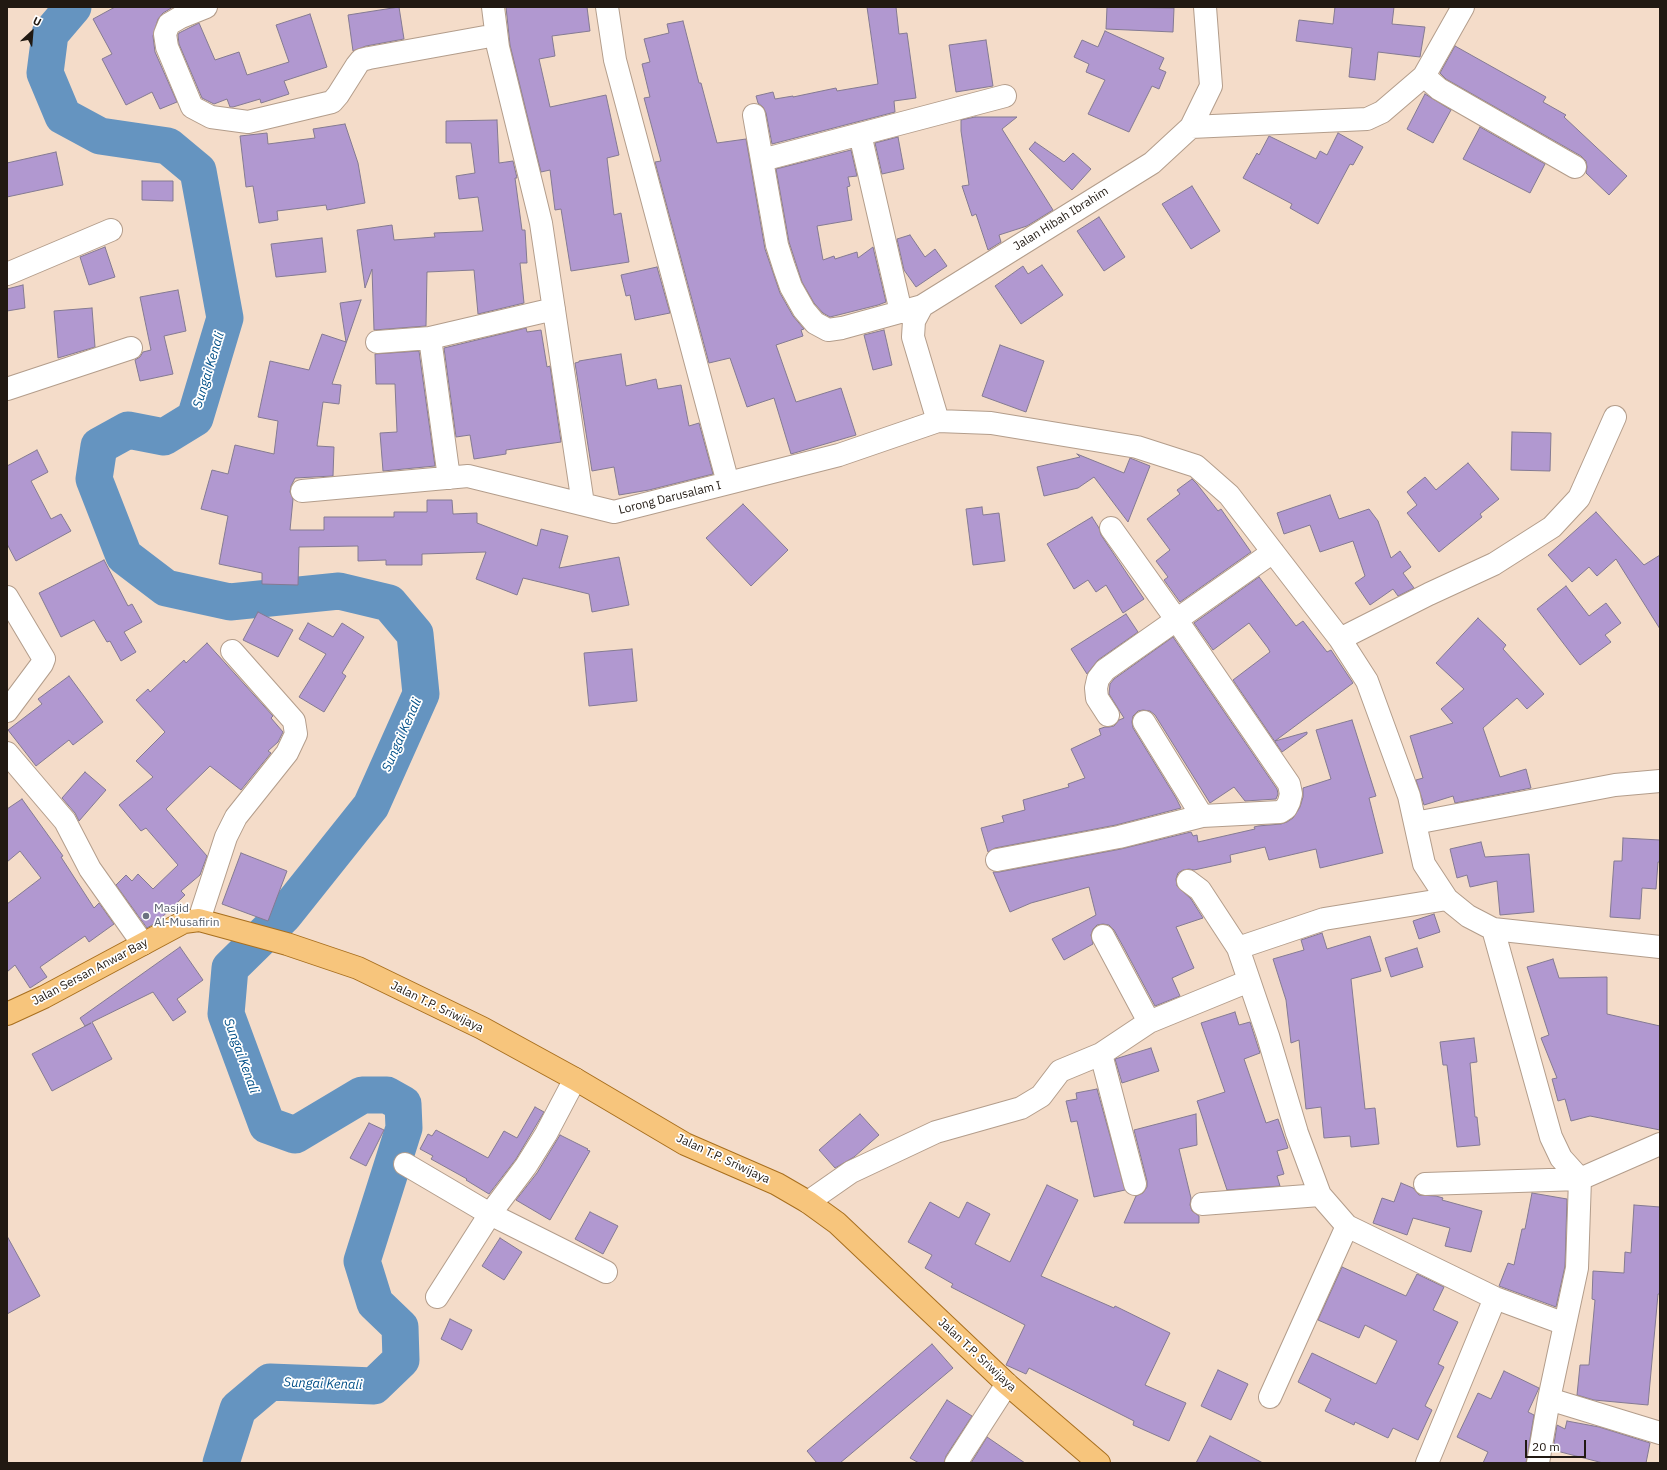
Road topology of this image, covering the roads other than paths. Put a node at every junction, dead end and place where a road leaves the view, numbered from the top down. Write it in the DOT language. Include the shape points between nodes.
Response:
graph roads {
  1 [pos="206,7"];
  2 [pos="493,7"];
  3 [pos="607,7"];
  4 [pos="1205,7"];
  5 [pos="1463,7"];
  6 [pos="496,35"];
  7 [pos="1424,76"];
  8 [pos="1005,96"];
  9 [pos="754,115"];
  10 [pos="1191,127"];
  11 [pos="860,134"];
  12 [pos="762,160"];
  13 [pos="1576,167"];
  14 [pos="111,230"];
  15 [pos="7,274"];
  16 [pos="922,306"];
  17 [pos="554,309"];
  18 [pos="901,312"];
  19 [pos="430,338"];
  20 [pos="377,342"];
  21 [pos="131,348"];
  22 [pos="7,389"];
  23 [pos="1615,417"];
  24 [pos="938,421"];
  25 [pos="449,478"];
  26 [pos="728,483"];
  27 [pos="302,491"];
  28 [pos="583,504"];
  29 [pos="1111,528"];
  30 [pos="1273,552"];
  31 [pos="7,597"];
  32 [pos="1176,619"];
  33 [pos="1340,639"];
  34 [pos="232,651"];
  35 [pos="7,712"];
  36 [pos="1108,715"];
  37 [pos="1144,722"];
  38 [pos="7,753"];
  39 [pos="1660,781"];
  40 [pos="1202,816"];
  41 [pos="1415,823"];
  42 [pos="997,860"];
  43 [pos="1188,881"];
  44 [pos="1447,899"];
  45 [pos="204,921"];
  46 [pos="1493,929"];
  47 [pos="1103,936"];
  48 [pos="143,944"];
  49 [pos="287,944"];
  50 [pos="1660,947"];
  51 [pos="1238,948"];
  52 [pos="1250,981"];
  53 [pos="7,1014"];
  54 [pos="1149,1022"];
  55 [pos="1101,1054"];
  56 [pos="575,1079"];
  57 [pos="1660,1144"];
  58 [pos="405,1164"];
  59 [pos="1580,1179"];
  60 [pos="1135,1184"];
  61 [pos="1425,1184"];
  62 [pos="1320,1195"];
  63 [pos="808,1202"];
  64 [pos="1202,1204"];
  65 [pos="490,1214"];
  66 [pos="1347,1226"];
  67 [pos="606,1272"];
  68 [pos="437,1297"];
  69 [pos="1496,1298"];
  70 [pos="1565,1324"];
  71 [pos="1007,1384"];
  72 [pos="1270,1397"];
  73 [pos="1549,1399"];
  74 [pos="1660,1433"];
  75 [pos="956,1463"];
  76 [pos="1099,1463"];
  77 [pos="1427,1463"];
  78 [pos="1538,1463"];
  1 -- 6 [label="street" via="169,24 165,34 167,47 192,107 211,116 248,122 332,102 362,60"];
  2 -- 6 [label="street"];
  3 -- 26 [label="street" via="615,60"];
  4 -- 10 [label="street, Jalan Hibah Ibrahim" via="1211,86"];
  5 -- 7 [label="street"];
  6 -- 17 [label="street" via="541,223"];
  7 -- 10 [label="street" via="1382,112 1367,118"];
  7 -- 13 [label="street" via="1439,89"];
  8 -- 11 [label="street"];
  9 -- 12 [label="street, Jalan Hibah Ibrahim"];
  10 -- 16 [label="street, Jalan Hibah Ibrahim" via="1152,163"];
  11 -- 12 [label="street"];
  11 -- 18 [label="street"];
  12 -- 18 [label="street, Jalan Hibah Ibrahim" via="777,245 784,267 791,287 815,323 828,330"];
  14 -- 15 [label="street"];
  16 -- 18 [label="street, Jalan Hibah Ibrahim"];
  16 -- 24 [label="street" via="914,321 913,337"];
  17 -- 19 [label="street"];
  17 -- 28 [label="street"];
  19 -- 20 [label="street"];
  19 -- 25 [label="street"];
  21 -- 22 [label="street"];
  23 -- 33 [label="street" via="1579,498 1552,527 1494,564"];
  24 -- 26 [label="street, Lorong Darusalam I" via="839,455"];
  24 -- 30 [label="street" via="991,423 1137,447 1196,466 1229,495"];
  25 -- 27 [label="street, Lorong Darusalam I"];
  25 -- 28 [label="street, Lorong Darusalam I" via="468,476"];
  26 -- 28 [label="street, Lorong Darusalam I" via="614,512"];
  29 -- 32 [label="street"];
  30 -- 32 [label="street"];
  30 -- 33 [label="street"];
  31 -- 35 [label="street" via="44,659"];
  32 -- 36 [label="street" via="1105,670 1098,679 1097,698"];
  32 -- 40 [label="street" via="1289,784 1292,794 1286,808 1280,812"];
  33 -- 41 [label="street" via="1367,681 1409,796"];
  34 -- 45 [label="street" via="294,721 296,734 287,753 236,817 226,837"];
  37 -- 40 [label="street"];
  38 -- 48 [label="street" via="70,828 90,870"];
  39 -- 41 [label="street" via="1615,784"];
  40 -- 42 [label="street" via="1119,837"];
  41 -- 44 [label="street" via="1424,864"];
  43 -- 51 [label="street" via="1200,890"];
  44 -- 46 [label="street" via="1468,916"];
  44 -- 51 [label="street" via="1324,919"];
  45 -- 48 [label="main road, Jalan Sersan Anwar Bay" via="184,922"];
  45 -- 49 [label="main road, Jalan Sersan Anwar Bay"];
  46 -- 50 [label="street"];
  46 -- 59 [label="street" via="1551,1137 1561,1158"];
  47 -- 54 [label="street"];
  48 -- 53 [label="main road, Jalan Sersan Anwar Bay"];
  49 -- 56 [label="main road, Jalan T.P. Sriwijaya" via="358,968 482,1028"];
  51 -- 52 [label="street"];
  52 -- 54 [label="street"];
  52 -- 62 [label="street" via="1297,1133"];
  54 -- 55 [label="street"];
  55 -- 60 [label="street"];
  55 -- 63 [label="street" via="1060,1071 1041,1096 1021,1108 936,1132 851,1172"];
  56 -- 63 [label="main road, Jalan T.P. Sriwijaya" via="685,1144 777,1184"];
  56 -- 65 [label="street" via="526,1166"];
  57 -- 59 [label="street"];
  58 -- 65 [label="street"];
  59 -- 61 [label="street"];
  59 -- 70 [label="street" via="1577,1268"];
  62 -- 64 [label="street"];
  62 -- 66 [label="street"];
  63 -- 71 [label="main road, Jalan T.P. Sriwijaya" via="837,1223"];
  65 -- 67 [label="street"];
  65 -- 68 [label="street"];
  66 -- 69 [label="street"];
  66 -- 72 [label="street"];
  69 -- 70 [label="street"];
  69 -- 77 [label="street"];
  70 -- 73 [label="street"];
  71 -- 75 [label="street"];
  71 -- 76 [label="main road, Jalan T.P. Sriwijaya"];
  73 -- 74 [label="street"];
  73 -- 78 [label="street"];
}
